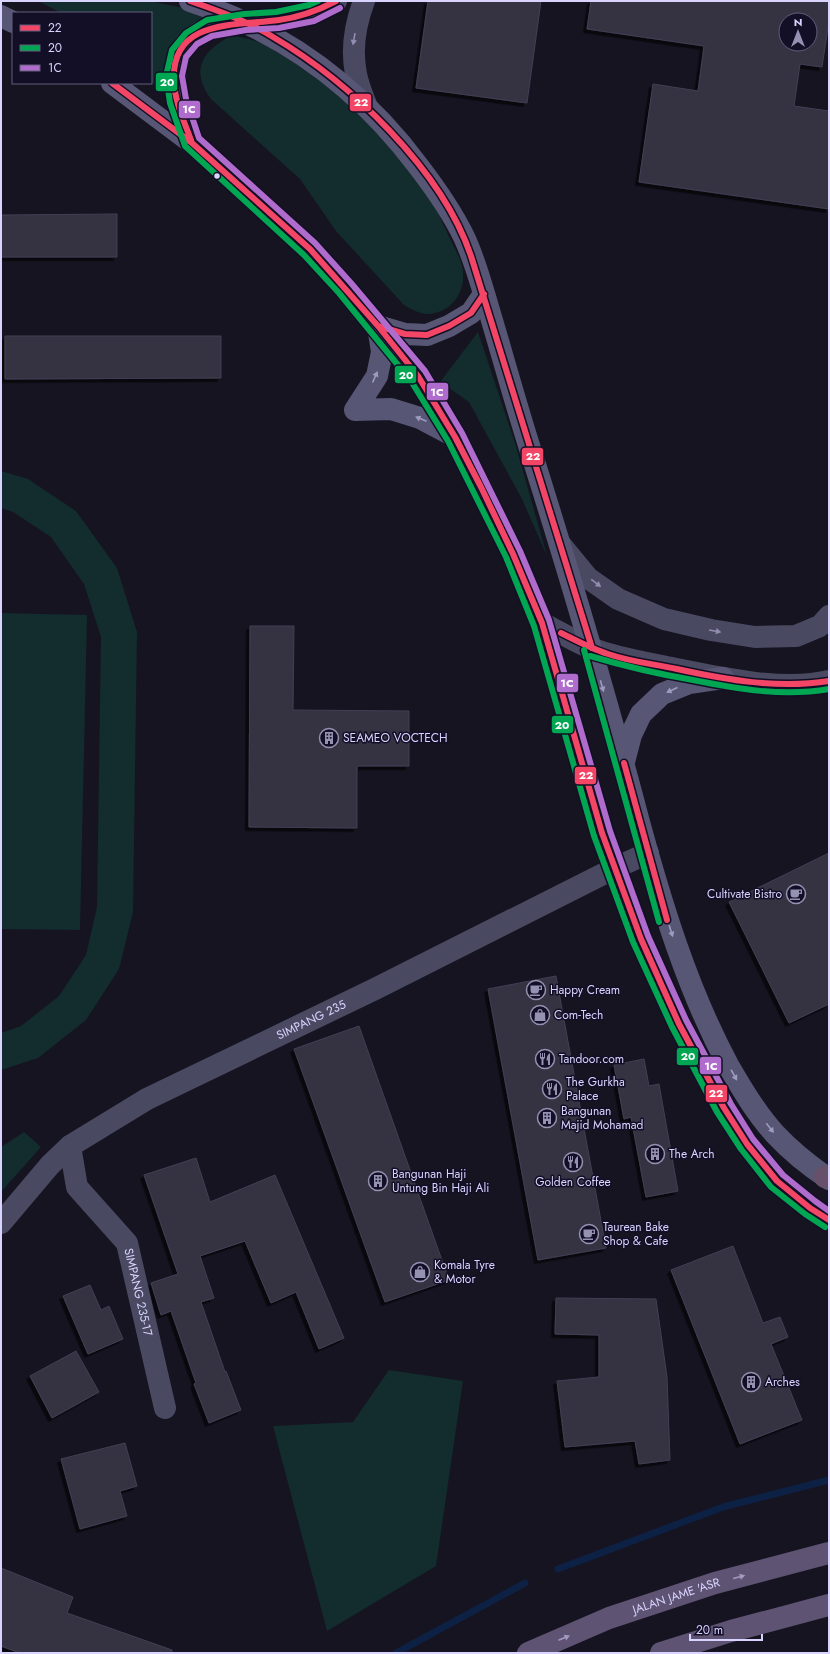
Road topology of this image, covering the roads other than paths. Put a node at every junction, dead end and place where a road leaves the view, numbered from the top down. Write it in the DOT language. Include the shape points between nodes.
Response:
graph roads {
  1 [pos="190,1"];
  2 [pos="336,1"];
  3 [pos="364,1"];
  4 [pos="1,16"];
  5 [pos="12,22"];
  6 [pos="245,22"];
  7 [pos="113,84"];
  8 [pos="367,107"];
  9 [pos="192,143"];
  10 [pos="484,294"];
  11 [pos="378,326"];
  12 [pos="455,436"];
  13 [pos="560,544"];
  14 [pos="829,616"];
  15 [pos="542,622"];
  16 [pos="592,648"];
  17 [pos="723,678"];
  18 [pos="829,681"];
  19 [pos="624,763"];
  20 [pos="648,853"];
  21 [pos="615,868"];
  22 [pos="70,1146"];
  23 [pos="828,1178"];
  24 [pos="829,1220"];
  25 [pos="1,1223"];
  26 [pos="165,1408"];
  27 [pos="829,1553"];
  28 [pos="829,1605"];
  29 [pos="528,1653"];
  30 [pos="661,1653"];
  1 -- 6 [label="street"];
  2 -- 6 [label="street" via="312,13 277,20"];
  3 -- 8 [label="street, one-way" via="353,44 356,75"];
  4 -- 5 [label="street"];
  6 -- 8 [label="street" via="284,42 323,68"];
  6 -- 9 [label="street" via="209,28 192,38 179,52 174,76 178,101"];
  7 -- 9 [label="street"];
  8 -- 10 [label="street" via="401,143 435,188 464,237"];
  9 -- 11 [label="street" via="310,249"];
  10 -- 11 [label="street" via="472,313 427,335 404,334"];
  10 -- 13 [label="street"];
  11 -- 12 [label="street" via="418,376"];
  12 -- 11 [label="street, one-way" via="420,418 391,409 355,410 377,376 382,352"];
  12 -- 15 [label="street" via="482,487"];
  13 -- 14 [label="street, one-way" via="588,578 618,600 664,619 755,637 796,636 820,626"];
  13 -- 16 [label="street"];
  15 -- 16 [label="street"];
  15 -- 21 [label="street" via="602,833"];
  16 -- 17 [label="street" via="623,658"];
  16 -- 19 [label="street, one-way"];
  17 -- 18 [label="street" via="794,685"];
  17 -- 19 [label="street, one-way" via="689,683 662,694 641,714 631,735"];
  19 -- 20 [label="street"];
  20 -- 21 [label="street, SIMPANG 235"];
  20 -- 23 [label="street, one-way" via="674,942 692,989 746,1097 776,1135"];
  21 -- 22 [label="street, SIMPANG 235" via="375,990 147,1099"];
  21 -- 24 [label="street" via="659,981 724,1108 747,1144 776,1181"];
  22 -- 25 [label="street, SIMPANG 235" via="50,1165"];
  22 -- 26 [label="street, SIMPANG 235-17" via="77,1187 127,1243"];
  29 -- 27 [label="main road, JALAN JAME 'ASR, one-way" via="609,1618 715,1583"];
  28 -- 30 [label="main road"];
}
